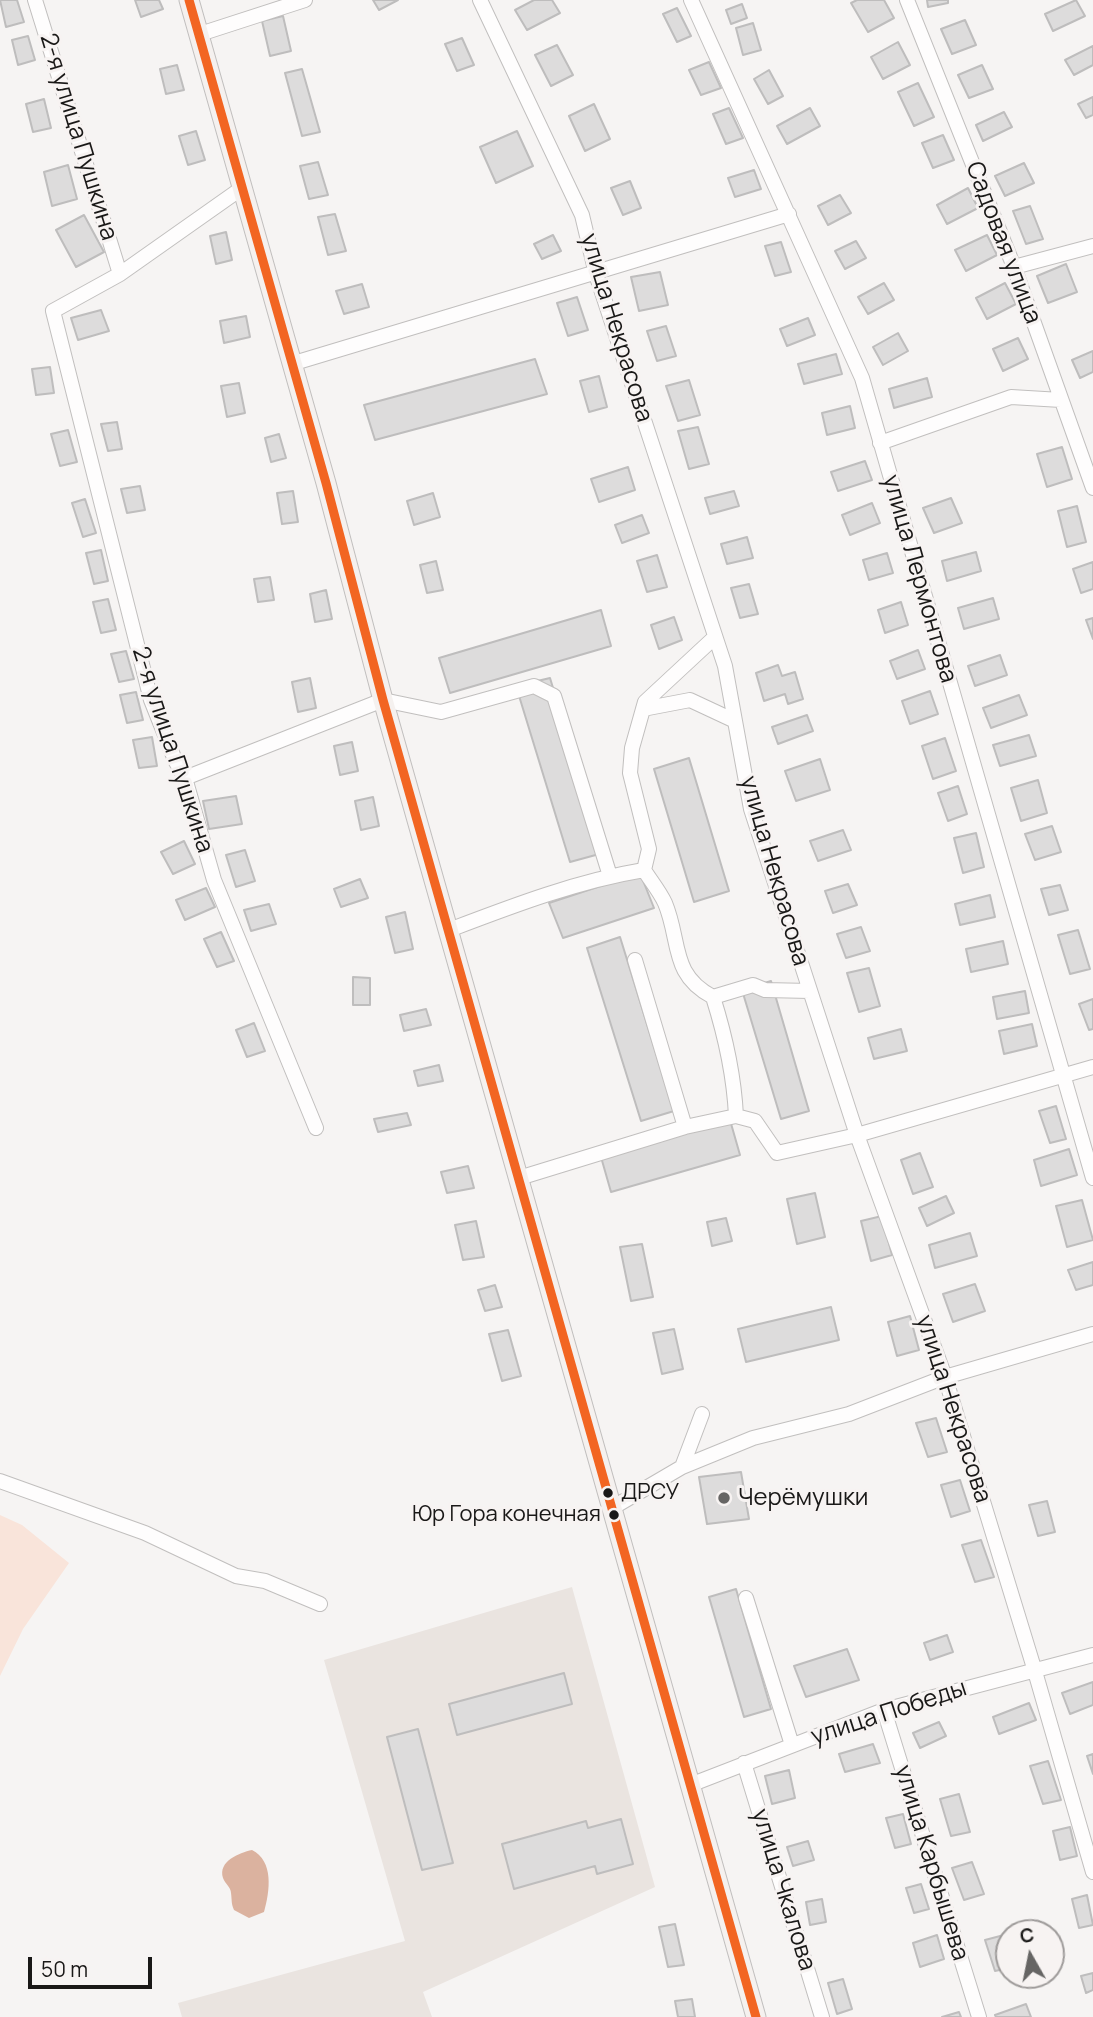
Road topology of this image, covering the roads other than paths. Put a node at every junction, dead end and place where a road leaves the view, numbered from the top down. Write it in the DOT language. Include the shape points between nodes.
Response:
graph roads {
  1 [pos="35,0"];
  2 [pos="189,0"];
  3 [pos="305,0"];
  4 [pos="480,0"];
  5 [pos="691,0"];
  6 [pos="907,0"];
  7 [pos="201,34"];
  8 [pos="243,188"];
  9 [pos="789,214"];
  10 [pos="1093,246"];
  11 [pos="1014,267"];
  12 [pos="120,274"];
  13 [pos="596,274"];
  14 [pos="291,364"];
  15 [pos="1061,400"];
  16 [pos="880,443"];
  17 [pos="1093,488"];
  18 [pos="715,637"];
  19 [pos="383,699"];
  20 [pos="643,709"];
  21 [pos="735,721"];
  22 [pos="185,778"];
  23 [pos="644,870"];
  24 [pos="610,876"];
  25 [pos="449,930"];
  26 [pos="635,960"];
  27 [pos="810,991"];
  28 [pos="713,997"];
  29 [pos="1093,1067"];
  30 [pos="1063,1077"];
  31 [pos="736,1116"];
  32 [pos="685,1127"];
  33 [pos="316,1128"];
  34 [pos="857,1135"];
  35 [pos="519,1178"];
  36 [pos="1093,1178"];
  37 [pos="1093,1334"];
  38 [pos="945,1377"];
  39 [pos="702,1414"];
  40 [pos="682,1467"];
  41 [pos="0,1481"];
  42 [pos="612,1508"];
  43 [pos="746,1598"];
  44 [pos="320,1604"];
  45 [pos="1093,1655"];
  46 [pos="1034,1668"];
  47 [pos="884,1710"];
  48 [pos="792,1745"];
  49 [pos="744,1763"];
  50 [pos="690,1785"];
  51 [pos="1093,1872"];
  52 [pos="755,2017"];
  53 [pos="822,2017"];
  54 [pos="979,2017"];
  1 -- 12 [label="street, 2-я улица Пушкина"];
  2 -- 7 [label="main road"];
  3 -- 7 [label="street"];
  4 -- 13 [label="street, улица Некрасова" via="582,215"];
  5 -- 9 [label="street, улица Лермонтова"];
  6 -- 11 [label="street, Садовая улица"];
  7 -- 8 [label="main road"];
  8 -- 12 [label="street, 2-я улица Пушкина"];
  8 -- 14 [label="main road"];
  9 -- 13 [label="street"];
  9 -- 16 [label="street, улица Лермонтова" via="862,378"];
  10 -- 11 [label="street"];
  11 -- 15 [label="street, Садовая улица"];
  12 -- 22 [label="street, 2-я улица Пушкина" via="53,311 151,700"];
  13 -- 14 [label="street"];
  13 -- 18 [label="street, улица Некрасова"];
  14 -- 19 [label="main road"];
  15 -- 16 [label="street" via="1011,397"];
  15 -- 17 [label="street, Садовая улица"];
  16 -- 30 [label="street, улица Лермонтова"];
  18 -- 20 [label="street" via="645,702"];
  18 -- 21 [label="street, улица Некрасова"];
  19 -- 22 [label="street"];
  19 -- 24 [label="street" via="441,712 534,686 554,696"];
  19 -- 25 [label="main road"];
  20 -- 21 [label="street" via="690,700"];
  20 -- 23 [label="street" via="630,773 649,849"];
  21 -- 27 [label="street, улица Некрасова" via="751,809"];
  22 -- 33 [label="street, 2-я улица Пушкина" via="214,880"];
  23 -- 24 [label="street"];
  23 -- 28 [label="street" via="665,903 684,973"];
  24 -- 25 [label="street"];
  25 -- 35 [label="main road"];
  26 -- 32 [label="street"];
  27 -- 28 [label="street" via="765,990 753,985"];
  27 -- 34 [label="street, улица Некрасова"];
  28 -- 31 [label="street" via="724,1030"];
  29 -- 30 [label="street"];
  30 -- 34 [label="street"];
  30 -- 36 [label="street, улица Лермонтова"];
  31 -- 32 [label="street"];
  31 -- 34 [label="street" via="755,1121 777,1153"];
  32 -- 35 [label="street"];
  34 -- 38 [label="street, улица Некрасова"];
  35 -- 42 [label="main road"];
  37 -- 38 [label="street"];
  38 -- 40 [label="street" via="849,1414 753,1438"];
  38 -- 46 [label="street, улица Некрасова"];
  39 -- 40 [label="street"];
  40 -- 42 [label="street"];
  41 -- 44 [label="street" via="145,1533 236,1576 265,1581"];
  42 -- 50 [label="main road"];
  43 -- 48 [label="street"];
  45 -- 46 [label="street, улица Победы"];
  46 -- 47 [label="street, улица Победы"];
  46 -- 51 [label="street, улица Некрасова"];
  47 -- 48 [label="street, улица Победы"];
  47 -- 54 [label="street, улица Карбышева"];
  48 -- 49 [label="street, улица Победы"];
  49 -- 50 [label="street, улица Победы"];
  49 -- 53 [label="street, улица Чкалова"];
  50 -- 52 [label="main road"];
}
